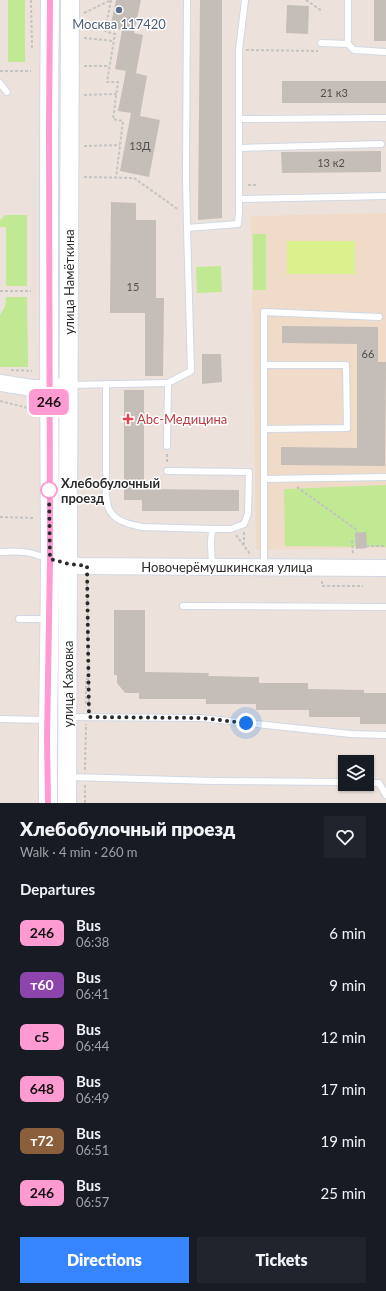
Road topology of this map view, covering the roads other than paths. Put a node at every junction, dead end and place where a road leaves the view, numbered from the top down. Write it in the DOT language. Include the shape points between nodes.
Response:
graph roads {
  1 [pos="50,0"];
  2 [pos="70,0"];
  3 [pos="187,0"];
  4 [pos="245,0"];
  5 [pos="348,0"];
  6 [pos="321,43"];
  7 [pos="348,44"];
  8 [pos="386,52"];
  9 [pos="0,83"];
  10 [pos="8,92"];
  11 [pos="386,118"];
  12 [pos="239,119"];
  13 [pos="381,144"];
  14 [pos="239,148"];
  15 [pos="386,196"];
  16 [pos="239,199"];
  17 [pos="187,228"];
  18 [pos="379,316"];
  19 [pos="264,365"];
  20 [pos="4,376"];
  21 [pos="168,383"];
  22 [pos="106,384"];
  23 [pos="69,385"];
  24 [pos="49,388"];
  25 [pos="264,429"];
  26 [pos="167,446"];
  27 [pos="167,471"];
  28 [pos="386,478"];
  29 [pos="264,479"];
  30 [pos="212,530"];
  31 [pos="0,552"];
  32 [pos="50,559"];
  33 [pos="258,562"];
  34 [pos="69,564"];
  35 [pos="212,566"];
  36 [pos="386,568"];
  37 [pos="183,606"];
  38 [pos="386,607"];
  39 [pos="20,619"];
  40 [pos="49,619"];
  41 [pos="68,717"];
  42 [pos="0,719"];
  43 [pos="48,720"];
  44 [pos="386,735"];
  45 [pos="76,777"];
  46 [pos="338,782"];
  47 [pos="374,783"];
  48 [pos="386,795"];
  49 [pos="48,803"];
  50 [pos="68,803"];
  1 -- 24 [label="main road, улица Намёткина"];
  2 -- 23 [label="main road, улица Намёткина"];
  3 -- 17 [label="lane"];
  4 -- 12 [label="lane" via="240,50"];
  5 -- 7 [label="lane"];
  6 -- 7 [label="lane"];
  7 -- 8 [label="lane" via="354,50"];
  9 -- 10 [label="lane"];
  11 -- 12 [label="lane"];
  12 -- 14 [label="lane"];
  13 -- 14 [label="lane"];
  14 -- 16 [label="lane"];
  15 -- 16 [label="lane"];
  16 -- 17 [label="lane" via="238,224"];
  17 -- 21 [label="lane" via="192,371"];
  18 -- 19 [label="lane" via="264,312"];
  19 -- 25 [label="lane"];
  19 -- 25 [label="lane" via="346,365 347,428"];
  20 -- 24 [label="street" via="24,388"];
  21 -- 22 [label="lane"];
  21 -- 26 [label="lane"];
  22 -- 23 [label="lane"];
  22 -- 30 [label="lane" via="106,496 109,509 118,520 142,527"];
  23 -- 24 [label="street"];
  23 -- 34 [label="main road, улица Намёткина"];
  24 -- 32 [label="main road, улица Намёткина"];
  25 -- 29 [label="lane"];
  27 -- 30 [label="lane" via="249,472 248,514 244,524 231,529"];
  28 -- 29 [label="lane"];
  29 -- 33 [label="lane"];
  30 -- 35 [label="lane"];
  31 -- 32 [label="lane" via="20,551"];
  32 -- 34 [label="street, Новочерёмушкинская улица"];
  32 -- 40 [label="main road, улица Каховка"];
  33 -- 35 [label="street, Новочерёмушкинская улица"];
  33 -- 36 [label="street, Новочерёмушкинская улица"];
  34 -- 35 [label="street, Новочерёмушкинская улица"];
  34 -- 41 [label="main road, улица Каховка"];
  37 -- 38 [label="lane"];
  39 -- 40 [label="lane"];
  40 -- 43 [label="main road, улица Каховка"];
  41 -- 44 [label="lane" via="201,718 351,734"];
  41 -- 45 [label="main road, улица Каховка"];
  42 -- 43 [label="lane"];
  43 -- 49 [label="main road, улица Каховка"];
  45 -- 46 [label="lane"];
  45 -- 50 [label="main road, улица Каховка"];
  47 -- 48 [label="lane" via="379,783"];
}
